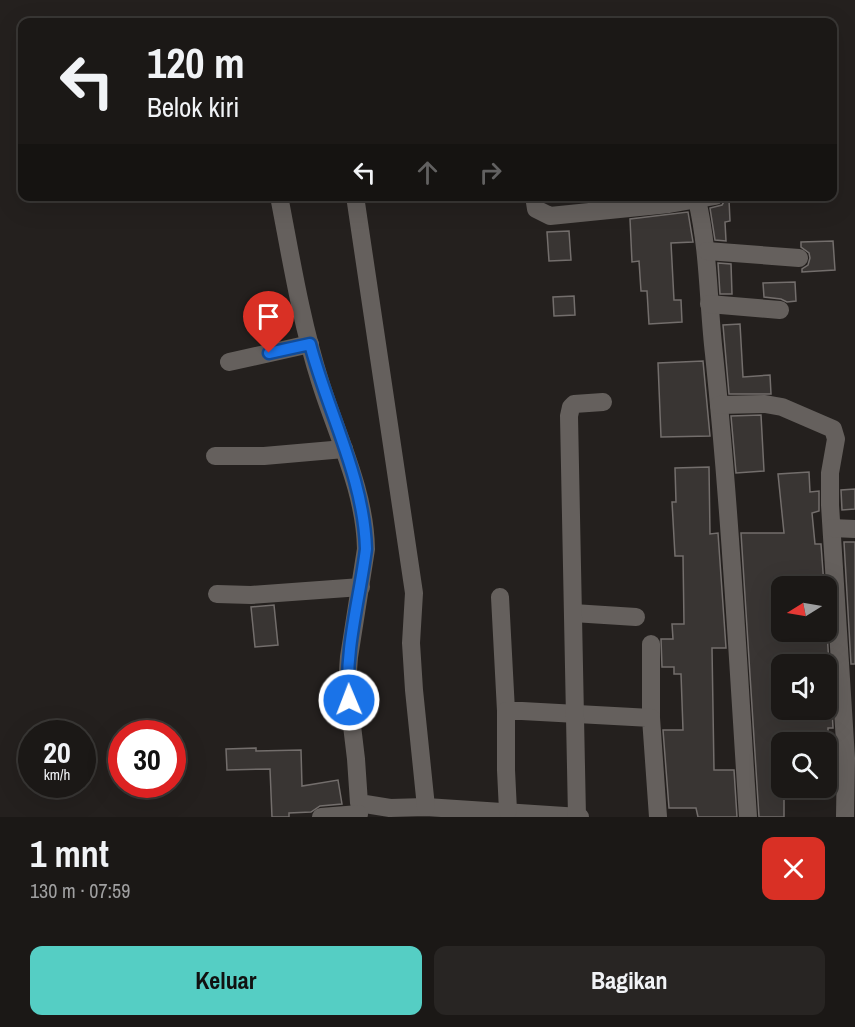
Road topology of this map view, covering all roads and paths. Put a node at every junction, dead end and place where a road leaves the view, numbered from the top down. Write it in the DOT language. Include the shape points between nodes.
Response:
graph roads {
  1 [pos="280,201"];
  2 [pos="356,201"];
  3 [pos="535,201"];
  4 [pos="650,201"];
  5 [pos="706,201"];
  6 [pos="631,202"];
  7 [pos="707,251"];
  8 [pos="799,258"];
  9 [pos="709,304"];
  10 [pos="780,310"];
  11 [pos="310,344"];
  12 [pos="229,362"];
  13 [pos="603,402"];
  14 [pos="719,405"];
  15 [pos="344,449"];
  16 [pos="215,456"];
  17 [pos="832,528"];
  18 [pos="855,529"];
  19 [pos="361,586"];
  20 [pos="217,594"];
  21 [pos="500,597"];
  22 [pos="573,614"];
  23 [pos="636,617"];
  24 [pos="651,644"];
  25 [pos="506,711"];
  26 [pos="575,713"];
  27 [pos="651,718"];
  28 [pos="426,807"];
  29 [pos="508,811"];
  30 [pos="359,812"];
  31 [pos="321,817"];
  32 [pos="579,817"];
  33 [pos="658,817"];
  34 [pos="748,817"];
  35 [pos="845,817"];
  1 -- 11 [label="street"];
  2 -- 28 [label="street" via="414,593 412,655"];
  3 -- 6 [label="street" via="536,208 550,216"];
  4 -- 6 [label="street"];
  5 -- 7 [label="street"];
  7 -- 8 [label="street"];
  7 -- 9 [label="street"];
  9 -- 10 [label="street"];
  9 -- 14 [label="street"];
  11 -- 12 [label="street"];
  11 -- 15 [label="street"];
  13 -- 22 [label="street" via="574,404 569,416"];
  14 -- 17 [label="street" via="782,406 833,429 836,439 830,473"];
  14 -- 34 [label="street"];
  15 -- 16 [label="street"];
  15 -- 19 [label="street" via="366,533"];
  17 -- 18 [label="street"];
  17 -- 35 [label="street" via="845,748"];
  19 -- 20 [label="street"];
  19 -- 30 [label="street" via="347,684"];
  21 -- 25 [label="street"];
  22 -- 23 [label="street"];
  22 -- 26 [label="street"];
  24 -- 27 [label="street"];
  25 -- 26 [label="street"];
  25 -- 29 [label="street"];
  26 -- 27 [label="street"];
  26 -- 32 [label="street"];
  27 -- 33 [label="street"];
  28 -- 29 [label="street"];
  28 -- 30 [label="street"];
  29 -- 32 [label="street"];
  30 -- 31 [label="street"];
}
